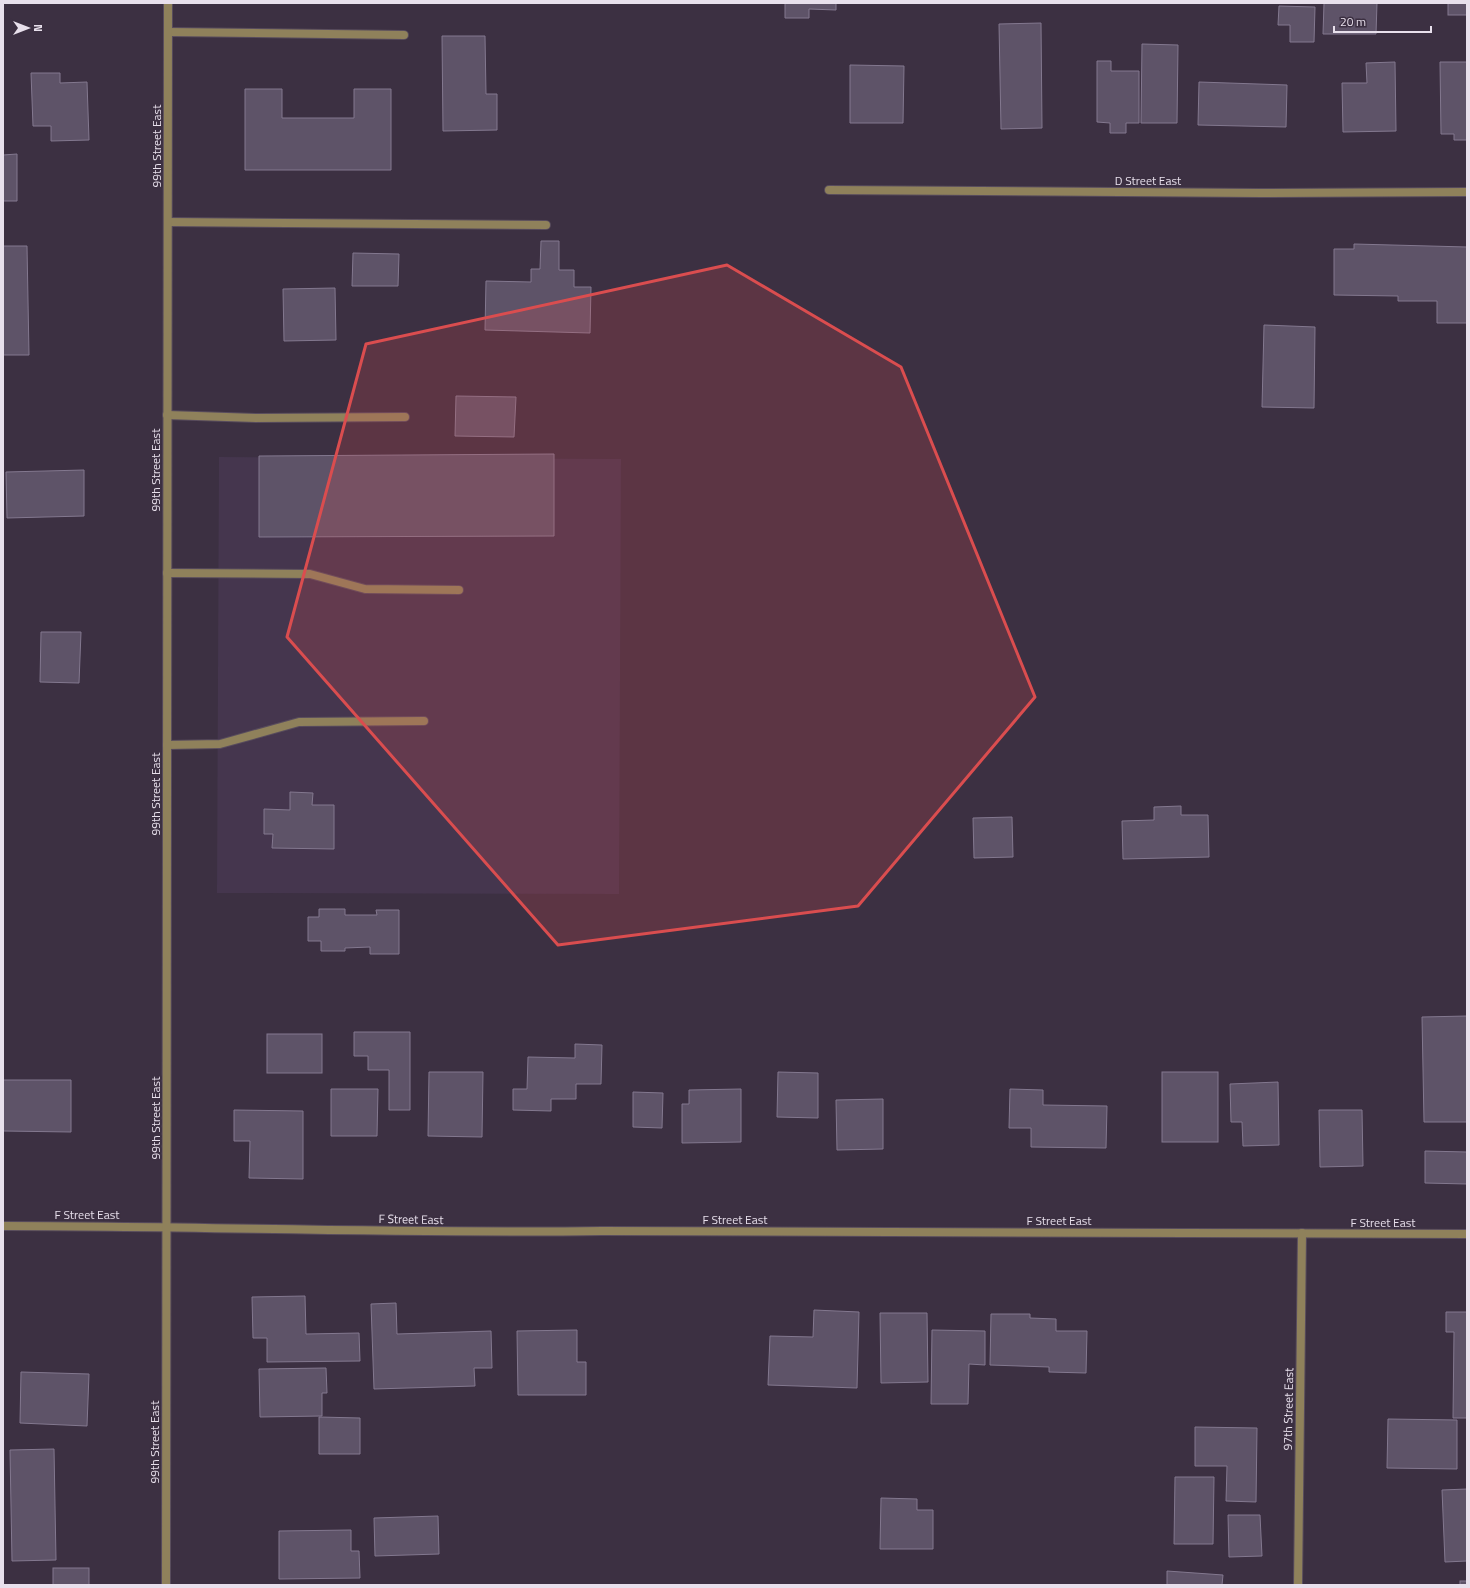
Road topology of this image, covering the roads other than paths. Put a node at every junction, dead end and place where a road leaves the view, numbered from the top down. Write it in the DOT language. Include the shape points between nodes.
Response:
graph roads {
  1 [pos="168,3"];
  2 [pos="168,32"];
  3 [pos="404,35"];
  4 [pos="829,190"];
  5 [pos="1467,192"];
  6 [pos="168,222"];
  7 [pos="546,224"];
  8 [pos="167,415"];
  9 [pos="405,417"];
  10 [pos="167,573"];
  11 [pos="459,590"];
  12 [pos="424,722"];
  13 [pos="167,745"];
  14 [pos="3,1226"];
  15 [pos="167,1226"];
  16 [pos="1302,1233"];
  17 [pos="1467,1234"];
  18 [pos="166,1585"];
  19 [pos="1298,1585"];
  1 -- 2 [label="street, 99th Street East"];
  2 -- 3 [label="street"];
  2 -- 6 [label="street, 99th Street East"];
  4 -- 5 [label="street, D Street East"];
  6 -- 7 [label="street"];
  6 -- 8 [label="street, 99th Street East"];
  8 -- 9 [label="street" via="256,418"];
  8 -- 10 [label="street, 99th Street East"];
  10 -- 11 [label="street" via="310,574 366,589"];
  10 -- 13 [label="street, 99th Street East"];
  12 -- 13 [label="street" via="299,722 220,744"];
  13 -- 15 [label="street, 99th Street East"];
  14 -- 15 [label="street, F Street East"];
  15 -- 16 [label="street, F Street East" via="476,1233"];
  15 -- 18 [label="street, 99th Street East"];
  16 -- 17 [label="street, F Street East"];
  16 -- 19 [label="street, 97th Street East"];
}
